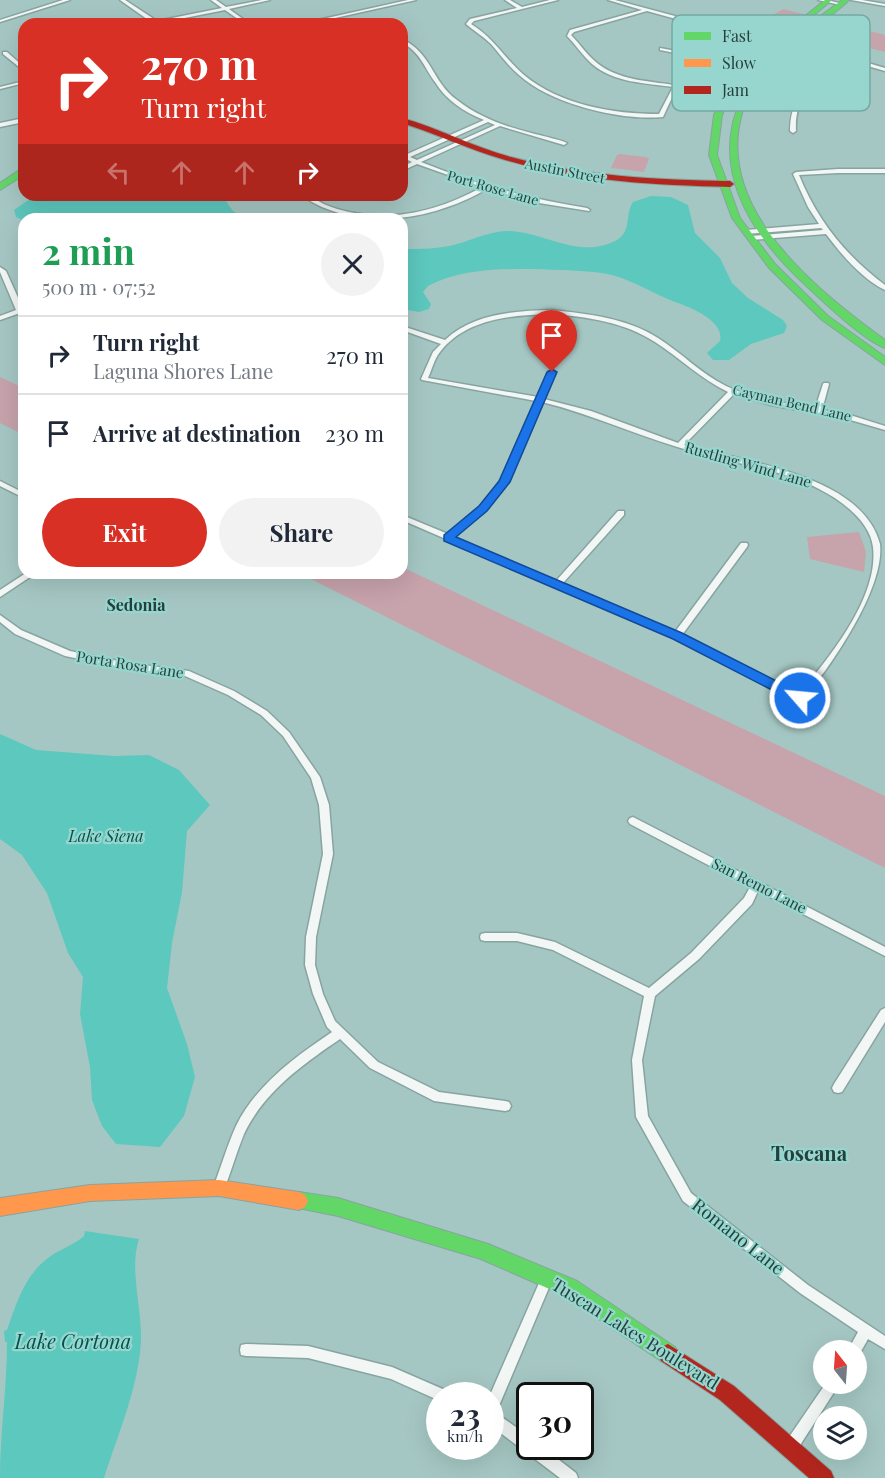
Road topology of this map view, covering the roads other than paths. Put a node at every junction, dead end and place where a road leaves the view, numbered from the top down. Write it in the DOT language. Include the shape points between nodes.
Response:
graph roads {
  1 [pos="68,0"];
  2 [pos="123,0"];
  3 [pos="213,0"];
  4 [pos="268,0"];
  5 [pos="414,0"];
  6 [pos="507,0"];
  7 [pos="556,0"];
  8 [pos="610,0"];
  9 [pos="836,1"];
  10 [pos="885,5"];
  11 [pos="521,8"];
  12 [pos="226,9"];
  13 [pos="646,10"];
  14 [pos="818,15"];
  15 [pos="821,15"];
  16 [pos="672,17"];
  17 [pos="150,18"];
  18 [pos="182,18"];
  19 [pos="239,18"];
  20 [pos="330,18"];
  21 [pos="0,21"];
  22 [pos="408,44"];
  23 [pos="662,49"];
  24 [pos="672,51"];
  25 [pos="5,53"];
  26 [pos="18,65"];
  27 [pos="870,66"];
  28 [pos="885,70"];
  29 [pos="18,84"];
  30 [pos="672,86"];
  31 [pos="0,88"];
  32 [pos="672,90"];
  33 [pos="720,111"];
  34 [pos="738,111"];
  35 [pos="795,111"];
  36 [pos="490,119"];
  37 [pos="18,121"];
  38 [pos="408,122"];
  39 [pos="501,124"];
  40 [pos="0,125"];
  41 [pos="793,131"];
  42 [pos="455,140"];
  43 [pos="564,143"];
  44 [pos="408,156"];
  45 [pos="408,159"];
  46 [pos="417,162"];
  47 [pos="408,166"];
  48 [pos="885,171"];
  49 [pos="18,175"];
  50 [pos="730,184"];
  51 [pos="0,187"];
  52 [pos="486,188"];
  53 [pos="314,201"];
  54 [pos="587,210"];
  55 [pos="357,213"];
  56 [pos="408,214"];
  57 [pos="821,226"];
  58 [pos="826,232"];
  59 [pos="755,234"];
  60 [pos="0,268"];
  61 [pos="885,288"];
  62 [pos="18,303"];
  63 [pos="18,313"];
  64 [pos="0,318"];
  65 [pos="408,330"];
  66 [pos="443,342"];
  67 [pos="885,345"];
  68 [pos="885,362"];
  69 [pos="552,372"];
  70 [pos="424,379"];
  71 [pos="826,384"];
  72 [pos="733,391"];
  73 [pos="539,399"];
  74 [pos="818,410"];
  75 [pos="885,428"];
  76 [pos="679,446"];
  77 [pos="0,483"];
  78 [pos="18,493"];
  79 [pos="621,513"];
  80 [pos="408,520"];
  81 [pos="448,538"];
  82 [pos="881,544"];
  83 [pos="744,545"];
  84 [pos="23,579"];
  85 [pos="557,585"];
  86 [pos="0,594"];
  87 [pos="0,618"];
  88 [pos="677,636"];
  89 [pos="633,821"];
  90 [pos="756,885"];
  91 [pos="485,937"];
  92 [pos="885,952"];
  93 [pos="650,994"];
  94 [pos="885,1013"];
  95 [pos="340,1033"];
  96 [pos="838,1088"];
  97 [pos="505,1106"];
  98 [pos="219,1188"];
  99 [pos="0,1207"];
  100 [pos="546,1278"];
  101 [pos="865,1332"];
  102 [pos="860,1340"];
  103 [pos="885,1343"];
  104 [pos="246,1350"];
  105 [pos="503,1382"];
  106 [pos="426,1389"];
  107 [pos="827,1394"];
  108 [pos="790,1449"];
  109 [pos="548,1460"];
  110 [pos="822,1477"];
  111 [pos="571,1478"];
  1 -- 21 [label="street"];
  2 -- 17 [label="street"];
  3 -- 12 [label="street"];
  4 -- 12 [label="street"];
  5 -- 20 [label="street"];
  6 -- 11 [label="street"];
  7 -- 11 [label="street"];
  8 -- 13 [label="street"];
  9 -- 10 [label="street"];
  9 -- 14 [label="street"];
  9 -- 15 [label="street"];
  11 -- 32 [label="street" via="468,22 497,46 521,75 559,97 607,112 645,117 660,116"];
  12 -- 18 [label="street"];
  12 -- 19 [label="street"];
  13 -- 16 [label="street"];
  13 -- 30 [label="street" via="568,34 593,62 611,73"];
  22 -- 36 [label="street" via="423,55 451,99"];
  23 -- 24 [label="street"];
  25 -- 26 [label="street"];
  27 -- 28 [label="street"];
  29 -- 31 [label="street"];
  33 -- 50 [label="street" via="712,155"];
  34 -- 50 [label="street" via="730,135"];
  35 -- 41 [label="street" via="791,122"];
  36 -- 39 [label="street"];
  36 -- 42 [label="street"];
  37 -- 40 [label="street"];
  38 -- 42 [label="street, Austin Street"];
  39 -- 42 [label="street"];
  39 -- 43 [label="street"];
  42 -- 44 [label="street"];
  42 -- 46 [label="street"];
  42 -- 50 [label="street, Austin Street" via="505,158 585,176 631,182"];
  45 -- 46 [label="street, Port Rose Lane"];
  46 -- 47 [label="street"];
  46 -- 52 [label="street, Port Rose Lane"];
  48 -- 57 [label="street" via="796,174"];
  49 -- 51 [label="street"];
  50 -- 59 [label="street" via="736,218"];
  52 -- 54 [label="street, Port Rose Lane"];
  52 -- 56 [label="street" via="444,208"];
  53 -- 55 [label="street"];
  57 -- 58 [label="street"];
  57 -- 59 [label="street"];
  58 -- 59 [label="street"];
  58 -- 61 [label="street"];
  59 -- 67 [label="street" via="843,315"];
  59 -- 68 [label="street" via="772,266 825,318"];
  60 -- 62 [label="street"];
  63 -- 64 [label="street"];
  65 -- 66 [label="street"];
  66 -- 70 [label="street, Cayman Bend Lane" via="427,365"];
  66 -- 72 [label="street, Cayman Bend Lane" via="473,324 516,314 550,312 598,318 645,333 704,377"];
  69 -- 73 [label="street"];
  70 -- 73 [label="street, Rustling Wind Lane"];
  71 -- 74 [label="street"];
  72 -- 74 [label="street, Cayman Bend Lane"];
  72 -- 76 [label="street"];
  73 -- 76 [label="street, Rustling Wind Lane"];
  73 -- 81 [label="street" via="504,482 483,508"];
  74 -- 75 [label="street, Cayman Bend Lane"];
  76 -- 82 [label="street, Rustling Wind Lane" via="813,482 855,510"];
  77 -- 78 [label="street"];
  79 -- 85 [label="street"];
  80 -- 81 [label="street"];
  81 -- 85 [label="street"];
  82 -- 88 [label="street, Rustling Wind Lane" via="866,603 836,655 800,698"];
  83 -- 88 [label="street"];
  84 -- 86 [label="street"];
  85 -- 88 [label="street"];
  87 -- 95 [label="street, Porta Rosa Lane" via="18,632 68,654 186,672 264,713 291,740 315,777 324,805 328,854 311,937 310,965 331,1024"];
  89 -- 90 [label="street, San Remo Lane"];
  90 -- 92 [label="street, San Remo Lane"];
  90 -- 93 [label="street" via="748,901 695,956"];
  91 -- 93 [label="street" via="517,937 555,946"];
  93 -- 101 [label="street, Romano Lane" via="637,1060 642,1118 687,1197"];
  94 -- 96 [label="street"];
  95 -- 97 [label="street, Porta Rosa Lane" via="374,1065 438,1097"];
  95 -- 98 [label="street" via="281,1076 257,1101 242,1125"];
  98 -- 99 [label="street, Tuscan Lakes Boulevard" via="90,1193"];
  98 -- 100 [label="street, Tuscan Lakes Boulevard" via="339,1207 482,1250"];
  100 -- 105 [label="street"];
  100 -- 108 [label="street, Tuscan Lakes Boulevard" via="570,1288 727,1393"];
  101 -- 102 [label="street"];
  101 -- 103 [label="street, Romano Lane"];
  104 -- 106 [label="street" via="308,1352 392,1373"];
  107 -- 108 [label="street"];
  108 -- 110 [label="street, Tuscan Lakes Boulevard"];
  109 -- 111 [label="street"];
}
